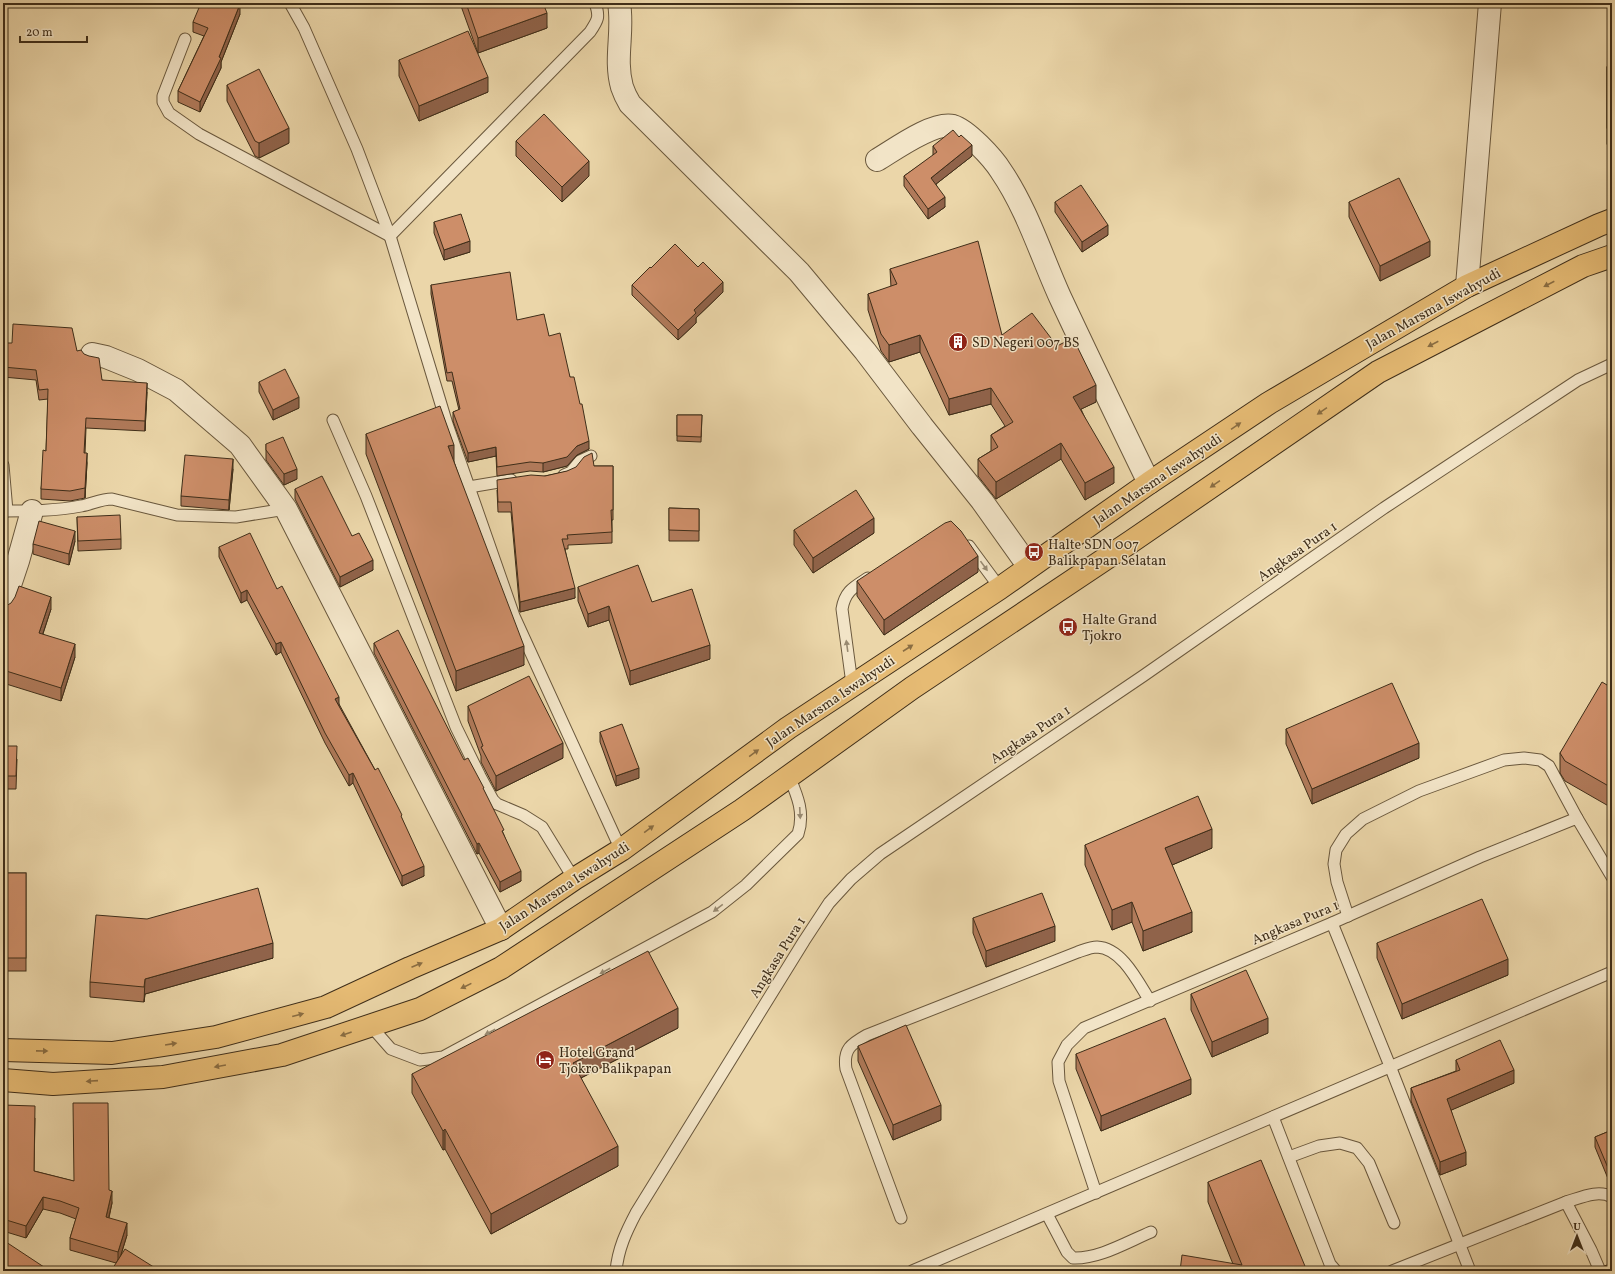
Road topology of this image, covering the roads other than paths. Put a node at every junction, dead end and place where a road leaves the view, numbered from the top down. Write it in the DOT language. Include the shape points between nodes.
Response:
graph roads {
  1 [pos="290,3"];
  2 [pos="595,3"];
  3 [pos="619,3"];
  4 [pos="1490,3"];
  5 [pos="185,39"];
  6 [pos="877,160"];
  7 [pos="1612,220"];
  8 [pos="390,236"];
  9 [pos="1612,256"];
  10 [pos="1583,266"];
  11 [pos="1612,270"];
  12 [pos="1467,286"];
  13 [pos="92,354"];
  14 [pos="1612,364"];
  15 [pos="333,420"];
  16 [pos="591,456"];
  17 [pos="3,465"];
  18 [pos="525,478"];
  19 [pos="552,478"];
  20 [pos="1149,483"];
  21 [pos="469,487"];
  22 [pos="286,509"];
  23 [pos="5,511"];
  24 [pos="32,511"];
  25 [pos="961,536"];
  26 [pos="1029,567"];
  27 [pos="878,572"];
  28 [pos="1000,588"];
  29 [pos="3,606"];
  30 [pos="852,684"];
  31 [pos="789,776"];
  32 [pos="1577,818"];
  33 [pos="621,850"];
  34 [pos="1612,876"];
  35 [pos="574,879"];
  36 [pos="1348,916"];
  37 [pos="1332,924"];
  38 [pos="501,929"];
  39 [pos="1612,972"];
  40 [pos="1150,1001"];
  41 [pos="370,1025"];
  42 [pos="3,1050"];
  43 [pos="1390,1066"];
  44 [pos="3,1080"];
  45 [pos="1273,1117"];
  46 [pos="1289,1157"];
  47 [pos="1096,1193"];
  48 [pos="1612,1197"];
  49 [pos="1566,1202"];
  50 [pos="1047,1214"];
  51 [pos="902,1218"];
  52 [pos="1394,1223"];
  53 [pos="1151,1232"];
  54 [pos="1458,1243"];
  55 [pos="931,1268"];
  56 [pos="616,1271"];
  57 [pos="912,1271"];
  58 [pos="1336,1271"];
  59 [pos="1392,1271"];
  60 [pos="1470,1271"];
  61 [pos="1600,1271"];
  1 -- 8 [label="lane" via="304,28 357,149"];
  2 -- 8 [label="lane" via="599,13 597,22 590,32"];
  3 -- 26 [label="street" via="619,73 622,89 630,104 799,272 865,351 982,501"];
  4 -- 12 [label="street"];
  5 -- 8 [label="lane" via="164,96 163,102 169,113 199,134"];
  6 -- 20 [label="street" via="929,129 952,126 964,131 1001,169 1019,201 1060,296"];
  7 -- 12 [label="highway, Jalan Marsma Iswahyudi"];
  8 -- 21 [label="lane" via="447,424"];
  9 -- 10 [label="highway"];
  10 -- 11 [label="highway"];
  10 -- 31 [label="highway, one-way" via="1378,372 912,688"];
  20 -- 12 [label="highway, Jalan Marsma Iswahyudi, one-way" via="1269,403"];
  13 -- 22 [label="street" via="138,370 176,390 240,445"];
  14 -- 56 [label="lane, Angkasa Pura 1" via="1578,380 1384,508 1143,676 880,854 851,879 829,903 804,941 636,1213 617,1256"];
  15 -- 35 [label="lane" via="366,496 456,727 492,800 542,827"];
  16 -- 19 [label="lane" via="577,463 571,472"];
  17 -- 23 [label="lane"];
  18 -- 21 [label="lane"];
  20 -- 26 [label="highway, Jalan Marsma Iswahyudi"];
  21 -- 33 [label="lane" via="521,633"];
  22 -- 24 [label="lane" via="236,517 177,515 106,499 81,506"];
  22 -- 38 [label="street"];
  23 -- 24 [label="lane"];
  24 -- 29 [label="street"];
  25 -- 28 [label="lane, one-way"];
  26 -- 28 [label="highway, Jalan Marsma Iswahyudi"];
  30 -- 27 [label="lane, one-way" via="843,601 852,588"];
  30 -- 28 [label="highway, Jalan Marsma Iswahyudi, one-way"];
  33 -- 30 [label="highway, Jalan Marsma Iswahyudi, one-way"];
  31 -- 41 [label="highway, one-way" via="742,810 501,968 420,1009"];
  31 -- 41 [label="lane, one-way" via="799,799 798,834 746,885 712,912 443,1057 420,1060 391,1049"];
  32 -- 34 [label="lane"];
  32 -- 36 [label="lane, Angkasa Pura 1" via="1480,857"];
  32 -- 36 [label="lane" via="1549,766 1540,760 1504,760 1419,792 1363,819 1346,834 1336,850 1334,864 1337,882"];
  33 -- 35 [label="highway, Jalan Marsma Iswahyudi"];
  35 -- 38 [label="highway, Jalan Marsma Iswahyudi"];
  36 -- 37 [label="lane, Angkasa Pura 1"];
  37 -- 40 [label="lane, Angkasa Pura 1"];
  37 -- 43 [label="lane"];
  42 -- 38 [label="highway, Jalan Marsma Iswahyudi, one-way" via="112,1053 216,1038 326,1007"];
  39 -- 43 [label="lane"];
  40 -- 47 [label="lane, Angkasa Pura 1" via="1084,1028 1067,1045 1058,1062 1059,1080"];
  40 -- 51 [label="lane" via="1125,962 1108,950 1096,947 867,1034 856,1041 844,1058 846,1070"];
  41 -- 44 [label="highway, one-way" via="282,1055 164,1077 53,1084"];
  43 -- 45 [label="lane"];
  43 -- 54 [label="lane"];
  45 -- 46 [label="lane"];
  45 -- 47 [label="lane"];
  46 -- 52 [label="lane" via="1319,1146 1340,1143 1358,1148 1369,1162"];
  46 -- 58 [label="lane" via="1330,1264"];
  47 -- 50 [label="lane"];
  48 -- 49 [label="lane" via="1607,1194 1593,1194"];
  49 -- 54 [label="lane"];
  49 -- 61 [label="lane"];
  50 -- 53 [label="lane" via="1067,1252 1073,1258 1084,1258"];
  50 -- 55 [label="lane"];
  54 -- 59 [label="lane"];
  54 -- 60 [label="lane"];
  55 -- 57 [label="lane"];
}
